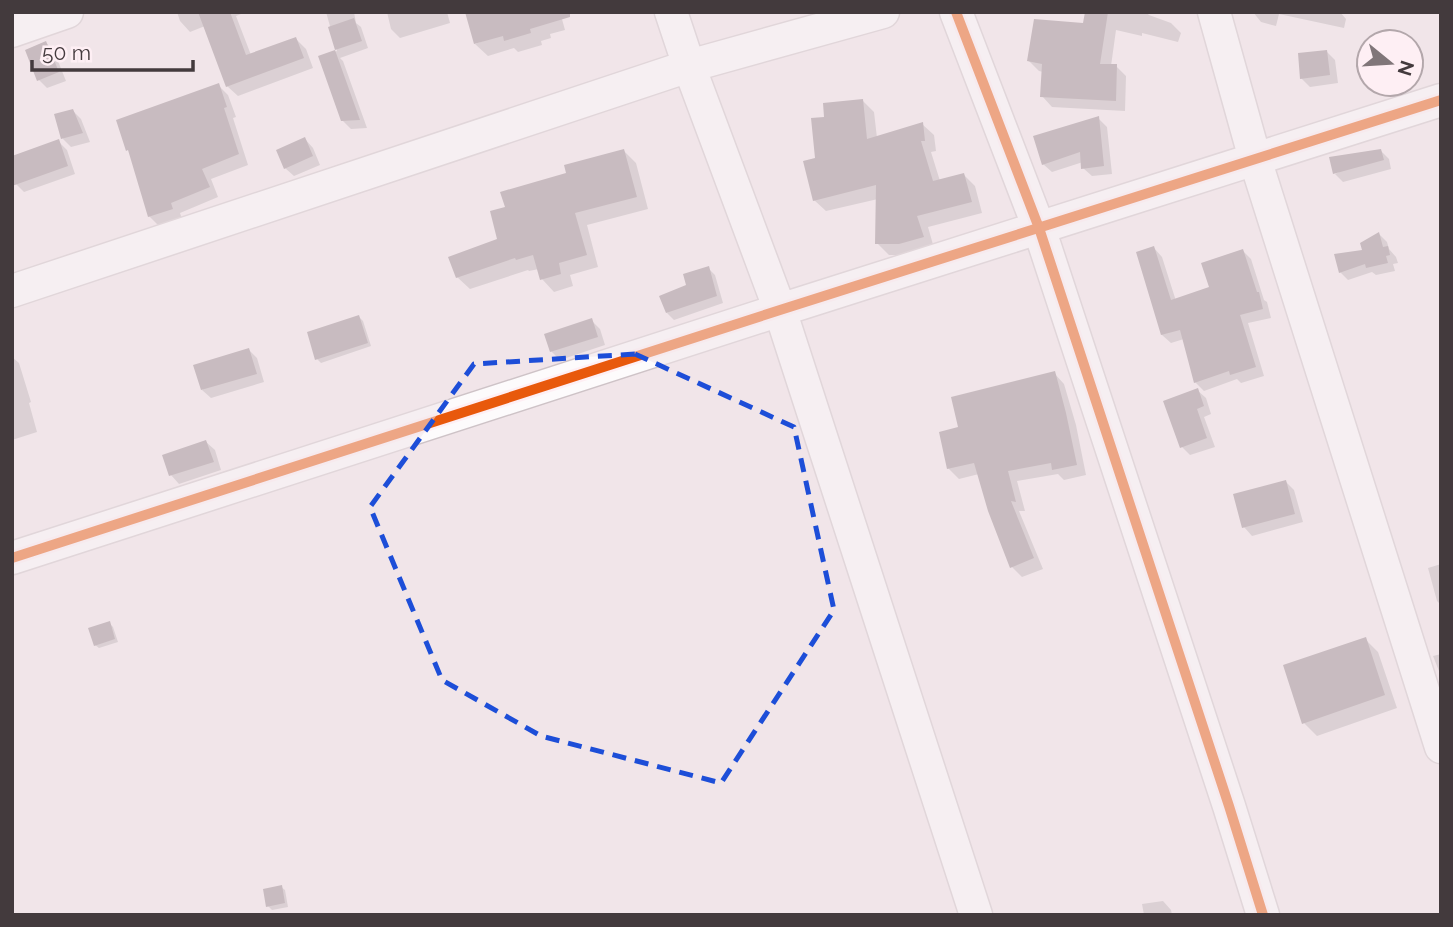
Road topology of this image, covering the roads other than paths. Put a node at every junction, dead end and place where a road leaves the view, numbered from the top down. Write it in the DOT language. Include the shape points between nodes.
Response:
graph roads {
  1 [pos="68,12"];
  2 [pos="671,12"];
  3 [pos="883,12"];
  4 [pos="956,12"];
  5 [pos="1214,12"];
  6 [pos="12,31"];
  7 [pos="689,66"];
  8 [pos="1441,100"];
  9 [pos="1255,159"];
  10 [pos="1039,228"];
  11 [pos="12,291"];
  12 [pos="780,310"];
  13 [pos="12,558"];
  14 [pos="1441,747"];
  15 [pos="976,915"];
  16 [pos="1263,915"];
  1 -- 6 [label="street"];
  2 -- 7 [label="street"];
  3 -- 7 [label="street"];
  4 -- 10 [label="street"];
  5 -- 9 [label="street"];
  7 -- 11 [label="street"];
  7 -- 12 [label="street"];
  8 -- 9 [label="street"];
  9 -- 10 [label="street"];
  9 -- 14 [label="street"];
  10 -- 12 [label="street"];
  10 -- 16 [label="street"];
  12 -- 13 [label="street"];
  12 -- 15 [label="street"];
}
